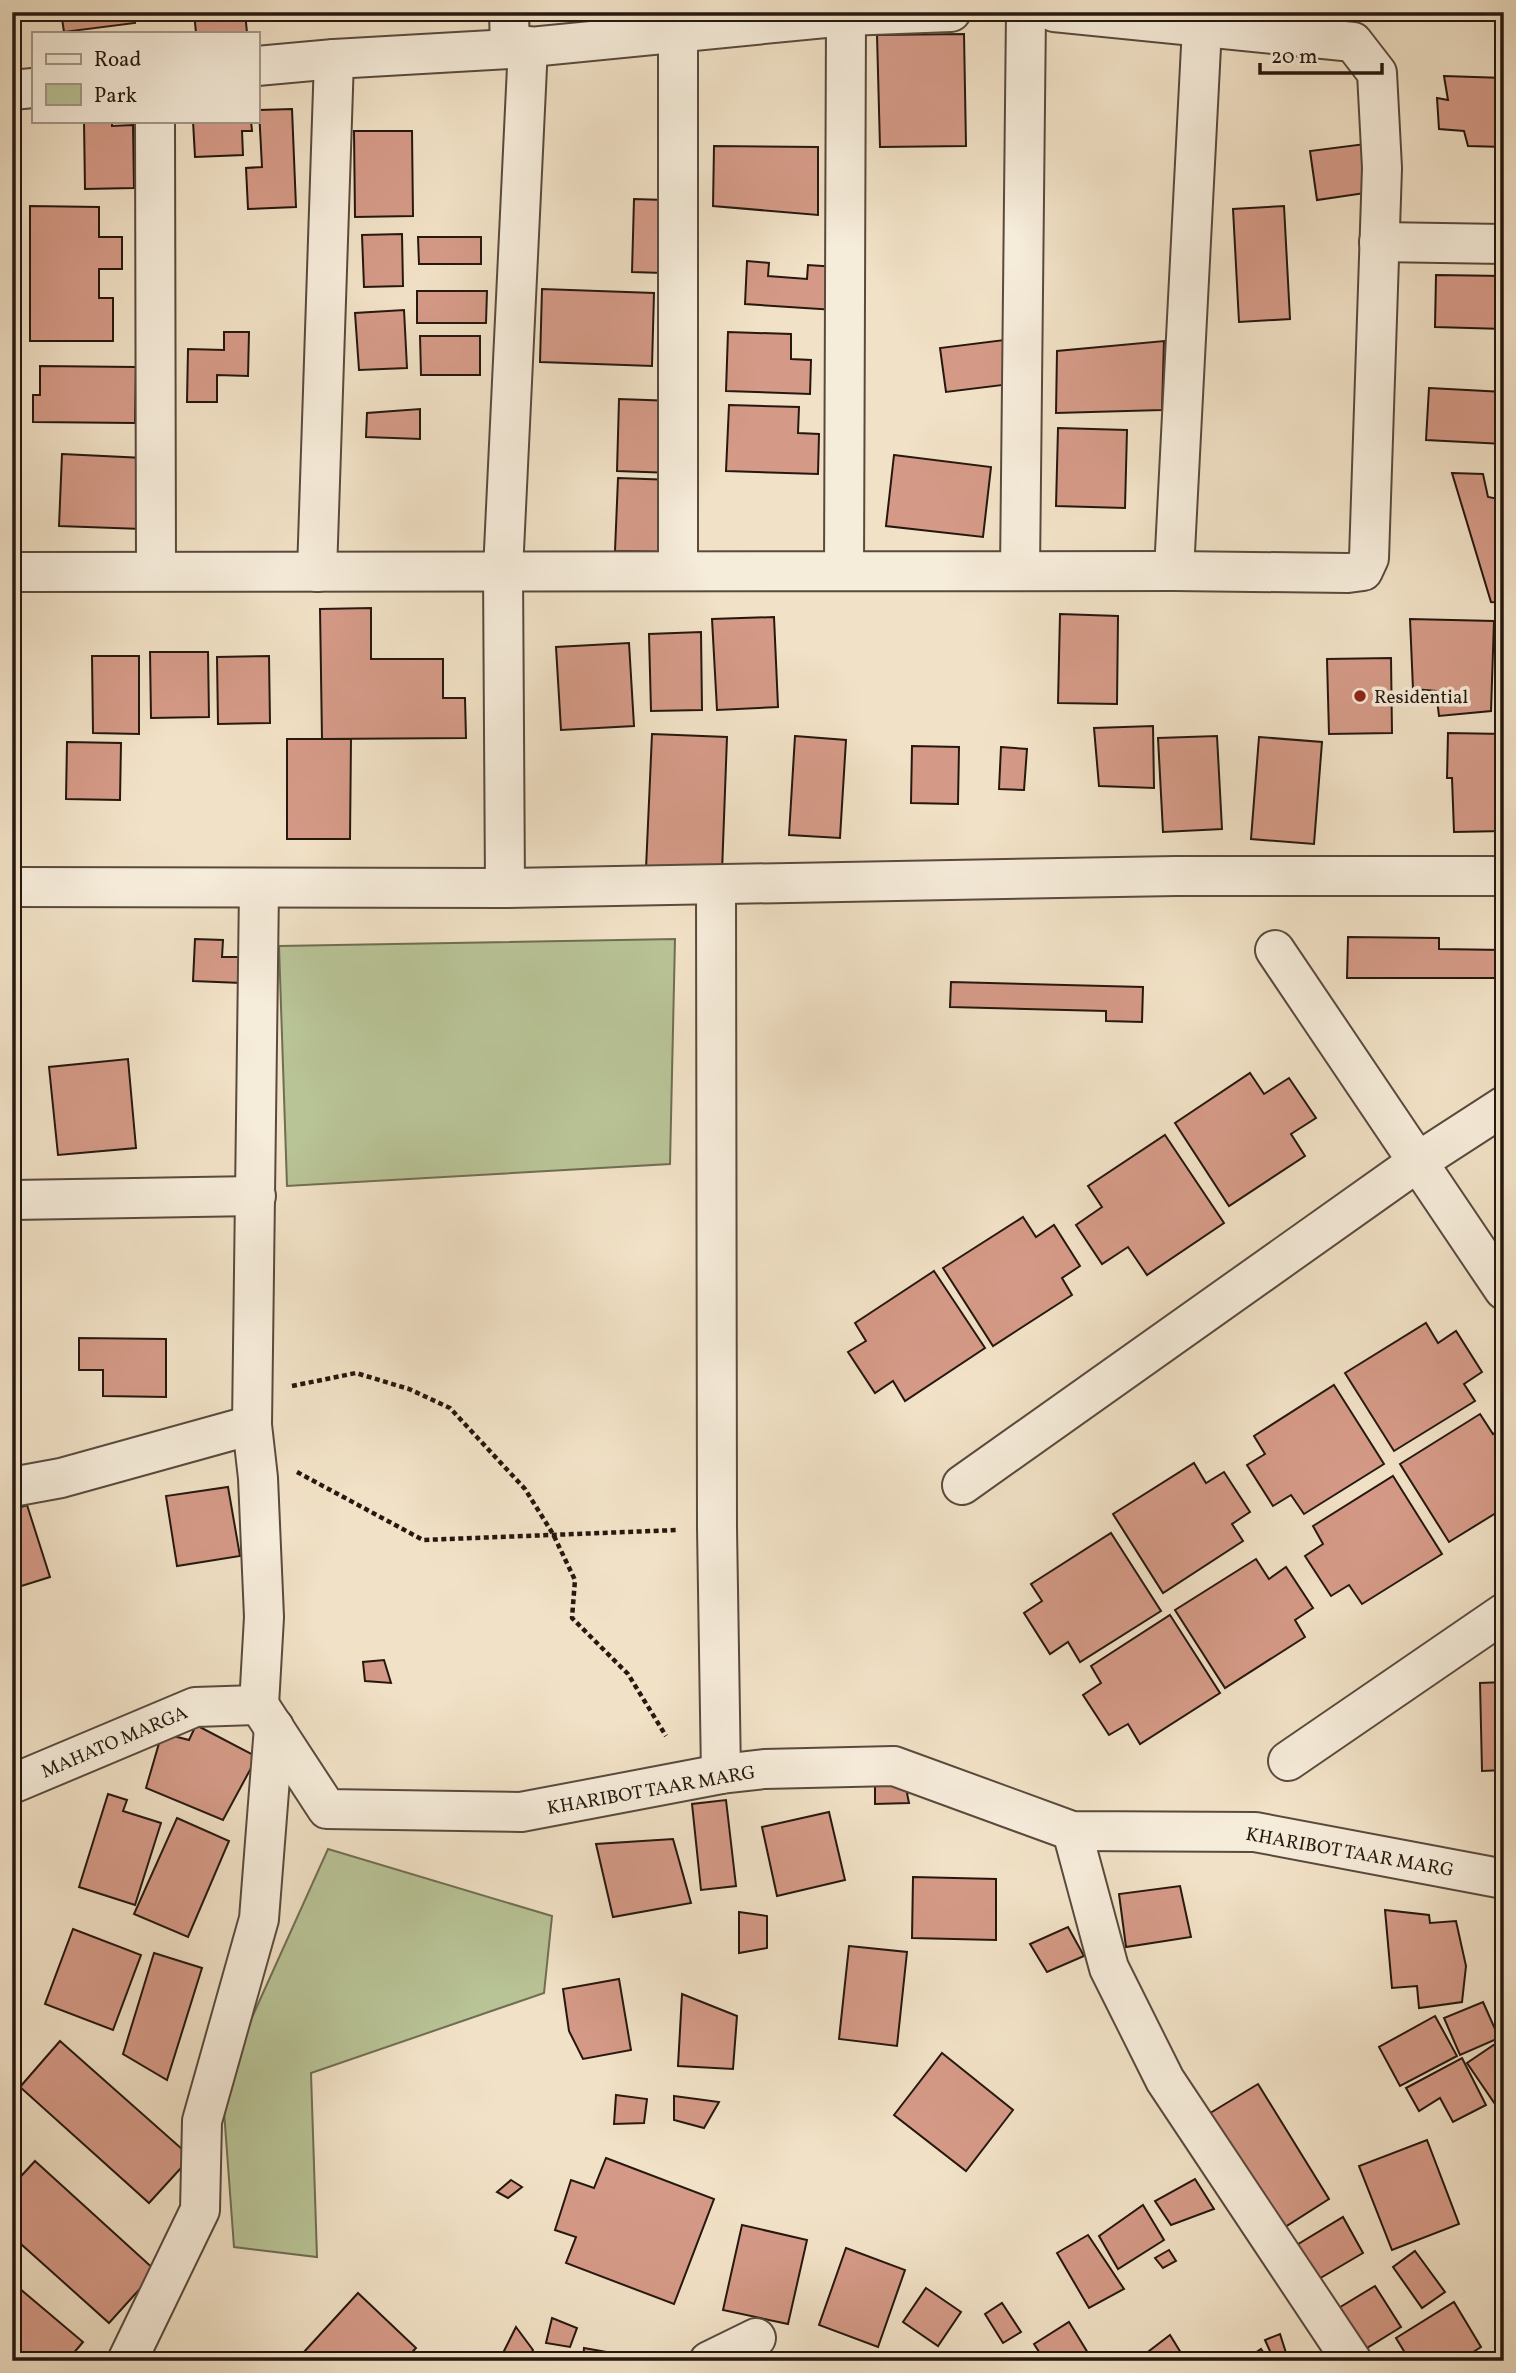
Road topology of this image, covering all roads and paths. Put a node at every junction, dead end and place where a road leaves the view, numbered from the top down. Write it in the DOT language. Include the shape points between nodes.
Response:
graph roads {
  1 [pos="951,12"];
  2 [pos="1026,12"];
  3 [pos="1054,12"];
  4 [pos="846,16"];
  5 [pos="1202,27"];
  6 [pos="678,33"];
  7 [pos="515,36"];
  8 [pos="334,59"];
  9 [pos="259,66"];
  10 [pos="32,88"];
  11 [pos="12,90"];
  12 [pos="155,122"];
  13 [pos="1379,242"];
  14 [pos="1504,244"];
  15 [pos="156,571"];
  16 [pos="503,571"];
  17 [pos="678,571"];
  18 [pos="844,571"];
  19 [pos="1020,571"];
  20 [pos="1174,571"];
  21 [pos="12,572"];
  22 [pos="317,572"];
  23 [pos="1504,876"];
  24 [pos="716,885"];
  25 [pos="12,887"];
  26 [pos="505,888"];
  27 [pos="258,889"];
  28 [pos="1275,950"];
  29 [pos="1504,1105"];
  30 [pos="1419,1161"];
  31 [pos="256,1196"];
  32 [pos="12,1200"];
  33 [pos="1504,1290"];
  34 [pos="253,1422"];
  35 [pos="962,1485"];
  36 [pos="12,1487"];
  37 [pos="717,1528"];
  38 [pos="553,1535"];
  39 [pos="1504,1613"];
  40 [pos="266,1716"];
  41 [pos="666,1736"];
  42 [pos="1288,1761"];
  43 [pos="721,1774"];
  44 [pos="12,1784"];
  45 [pos="1072,1831"];
  46 [pos="1504,1879"];
  47 [pos="756,2338"];
  48 [pos="127,2361"];
  49 [pos="709,2361"];
  50 [pos="1352,2361"];
  1 -- 4 [label="street"];
  2 -- 19 [label="street"];
  3 -- 5 [label="street"];
  4 -- 6 [label="street"];
  4 -- 18 [label="street"];
  5 -- 13 [label="street" via="1353,42 1366,56 1377,73 1382,168"];
  5 -- 20 [label="street"];
  6 -- 7 [label="street"];
  6 -- 17 [label="street"];
  7 -- 8 [label="street"];
  7 -- 16 [label="street"];
  8 -- 9 [label="street"];
  8 -- 22 [label="street"];
  10 -- 11 [label="street"];
  12 -- 15 [label="street"];
  13 -- 14 [label="street"];
  13 -- 20 [label="street" via="1369,558 1363,571"];
  15 -- 21 [label="street"];
  15 -- 22 [label="street"];
  16 -- 17 [label="street"];
  16 -- 22 [label="street"];
  16 -- 26 [label="street"];
  17 -- 18 [label="street"];
  18 -- 19 [label="street"];
  19 -- 20 [label="street"];
  23 -- 24 [label="street" via="1176,876"];
  24 -- 26 [label="street"];
  24 -- 37 [label="street"];
  25 -- 27 [label="street"];
  26 -- 27 [label="street"];
  27 -- 31 [label="street"];
  28 -- 30 [label="street"];
  29 -- 30 [label="street"];
  30 -- 33 [label="street"];
  30 -- 35 [label="street"];
  31 -- 32 [label="street"];
  31 -- 34 [label="street"];
  34 -- 36 [label="street" via="61,1478"];
  34 -- 38 [label="path" via="422,1540"];
  34 -- 38 [label="path" via="356,1373 409,1389 450,1408 525,1489"];
  34 -- 40 [label="street"];
  37 -- 38 [label="path"];
  37 -- 43 [label="street"];
  38 -- 41 [label="path" via="575,1580 572,1618 628,1674"];
  39 -- 42 [label="street"];
  40 -- 43 [label="street, KHARIBOT TAAR MARG" via="327,1809 520,1812"];
  40 -- 44 [label="street, MAHATO MARGA" via="195,1707"];
  40 -- 48 [label="street" via="259,1919 202,2121 200,2210"];
  43 -- 45 [label="street, KHARIBOT TAAR MARG" via="894,1766"];
  45 -- 46 [label="street, KHARIBOT TAAR MARG" via="1255,1832"];
  45 -- 50 [label="street" via="1109,1968 1166,2080"];
  47 -- 49 [label="street"];
}
